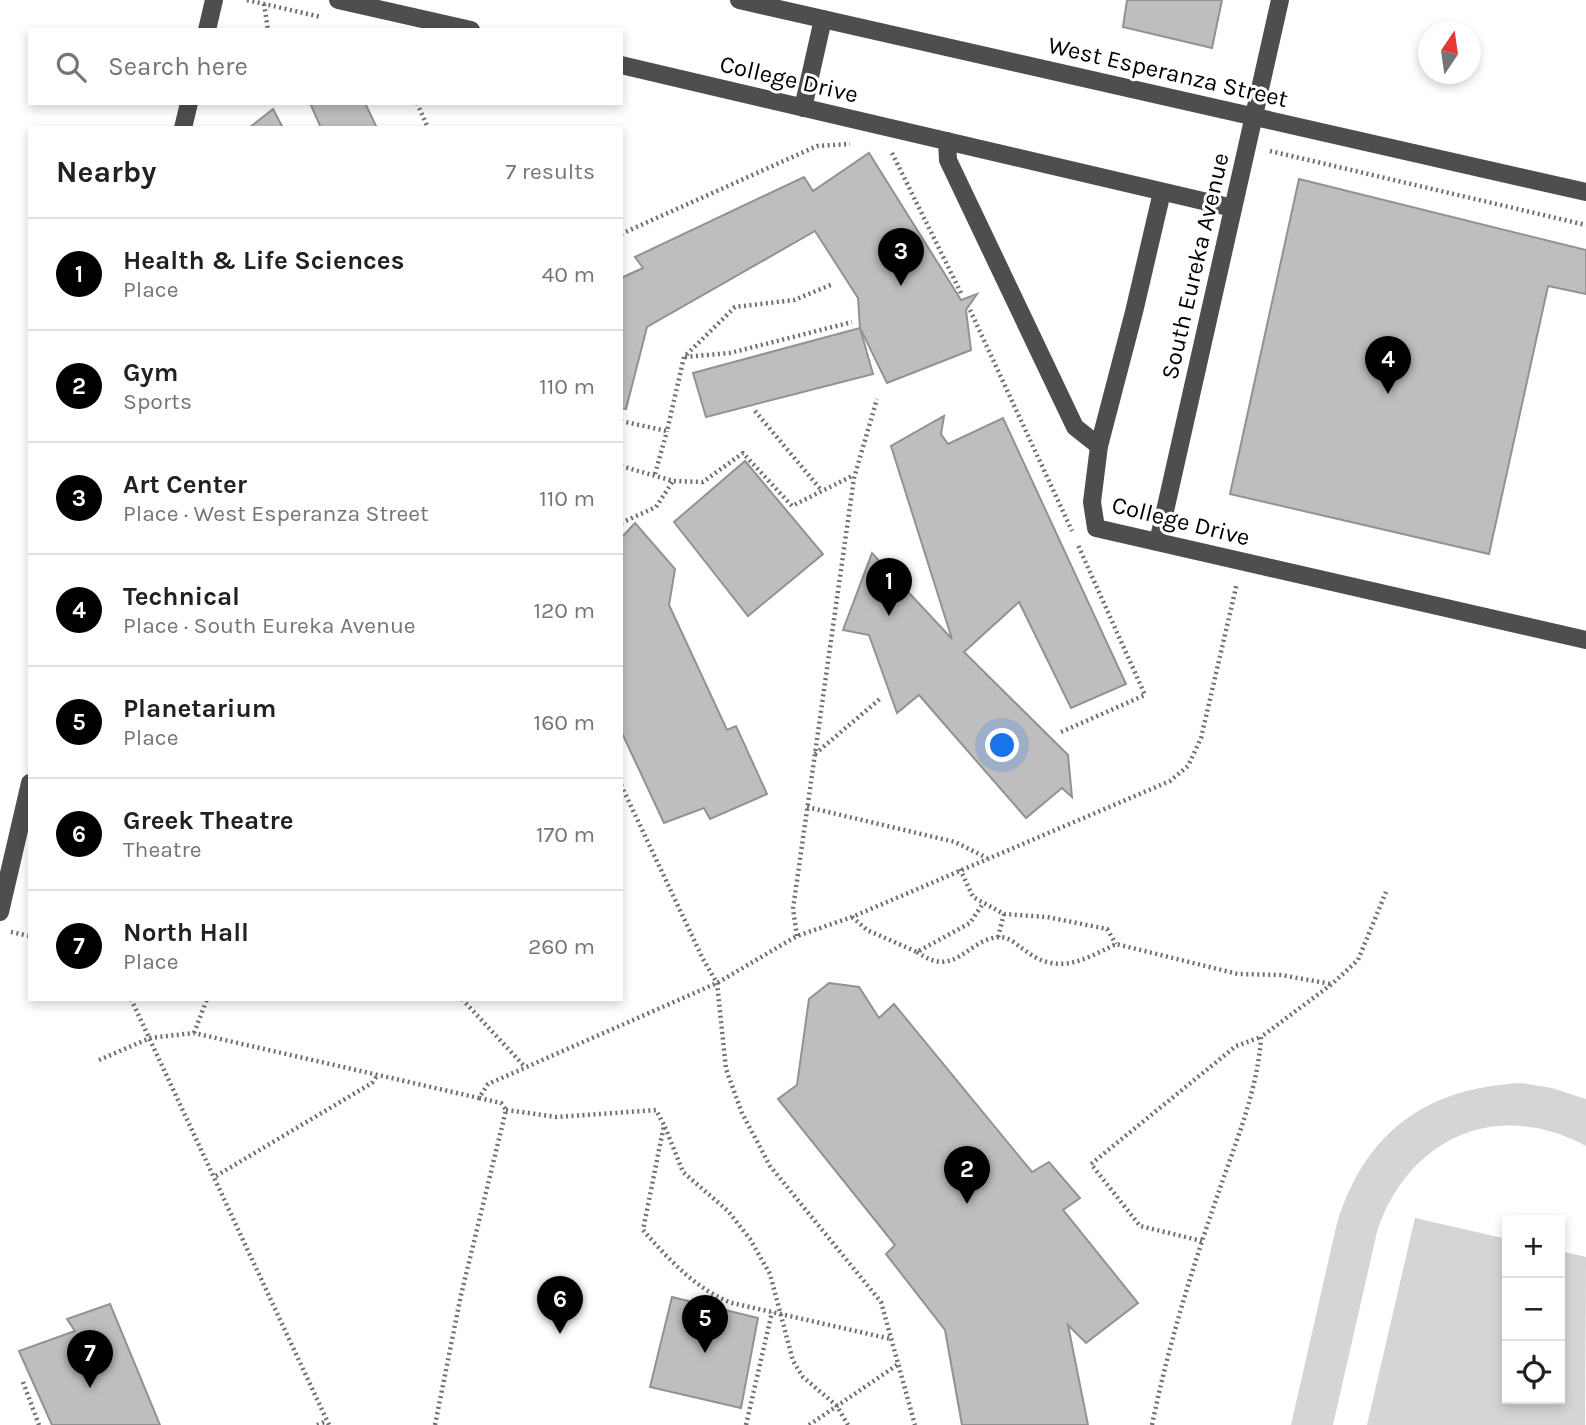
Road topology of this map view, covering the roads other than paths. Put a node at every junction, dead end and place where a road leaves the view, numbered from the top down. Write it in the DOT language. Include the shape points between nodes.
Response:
graph roads {
  1 [pos="214,0"];
  2 [pos="338,0"];
  3 [pos="739,0"];
  4 [pos="1280,0"];
  5 [pos="823,19"];
  6 [pos="207,28"];
  7 [pos="462,28"];
  8 [pos="623,65"];
  9 [pos="189,105"];
  10 [pos="803,108"];
  11 [pos="1253,116"];
  12 [pos="183,126"];
  13 [pos="947,141"];
  14 [pos="1162,192"];
  15 [pos="1586,192"];
  16 [pos="1233,208"];
  17 [pos="1098,446"];
  18 [pos="1158,542"];
  19 [pos="1586,640"];
  20 [pos="28,792"];
  21 [pos="0,912"];
  1 -- 6 [label="street"];
  2 -- 7 [label="street"];
  3 -- 5 [label="street, West Esperanza Street"];
  4 -- 11 [label="street, South Eureka Avenue"];
  5 -- 10 [label="street"];
  5 -- 11 [label="street, West Esperanza Street"];
  8 -- 10 [label="street, College Drive"];
  9 -- 12 [label="street"];
  10 -- 13 [label="street, College Drive"];
  11 -- 15 [label="street, West Esperanza Street"];
  11 -- 16 [label="street, South Eureka Avenue"];
  13 -- 14 [label="street, College Drive"];
  13 -- 17 [label="street" via="948,160 1074,427"];
  14 -- 16 [label="street, College Drive"];
  14 -- 17 [label="street"];
  16 -- 18 [label="street, South Eureka Avenue"];
  17 -- 18 [label="street, College Drive" via="1092,502 1096,528"];
  18 -- 19 [label="street, College Drive"];
  20 -- 21 [label="street"];
}
